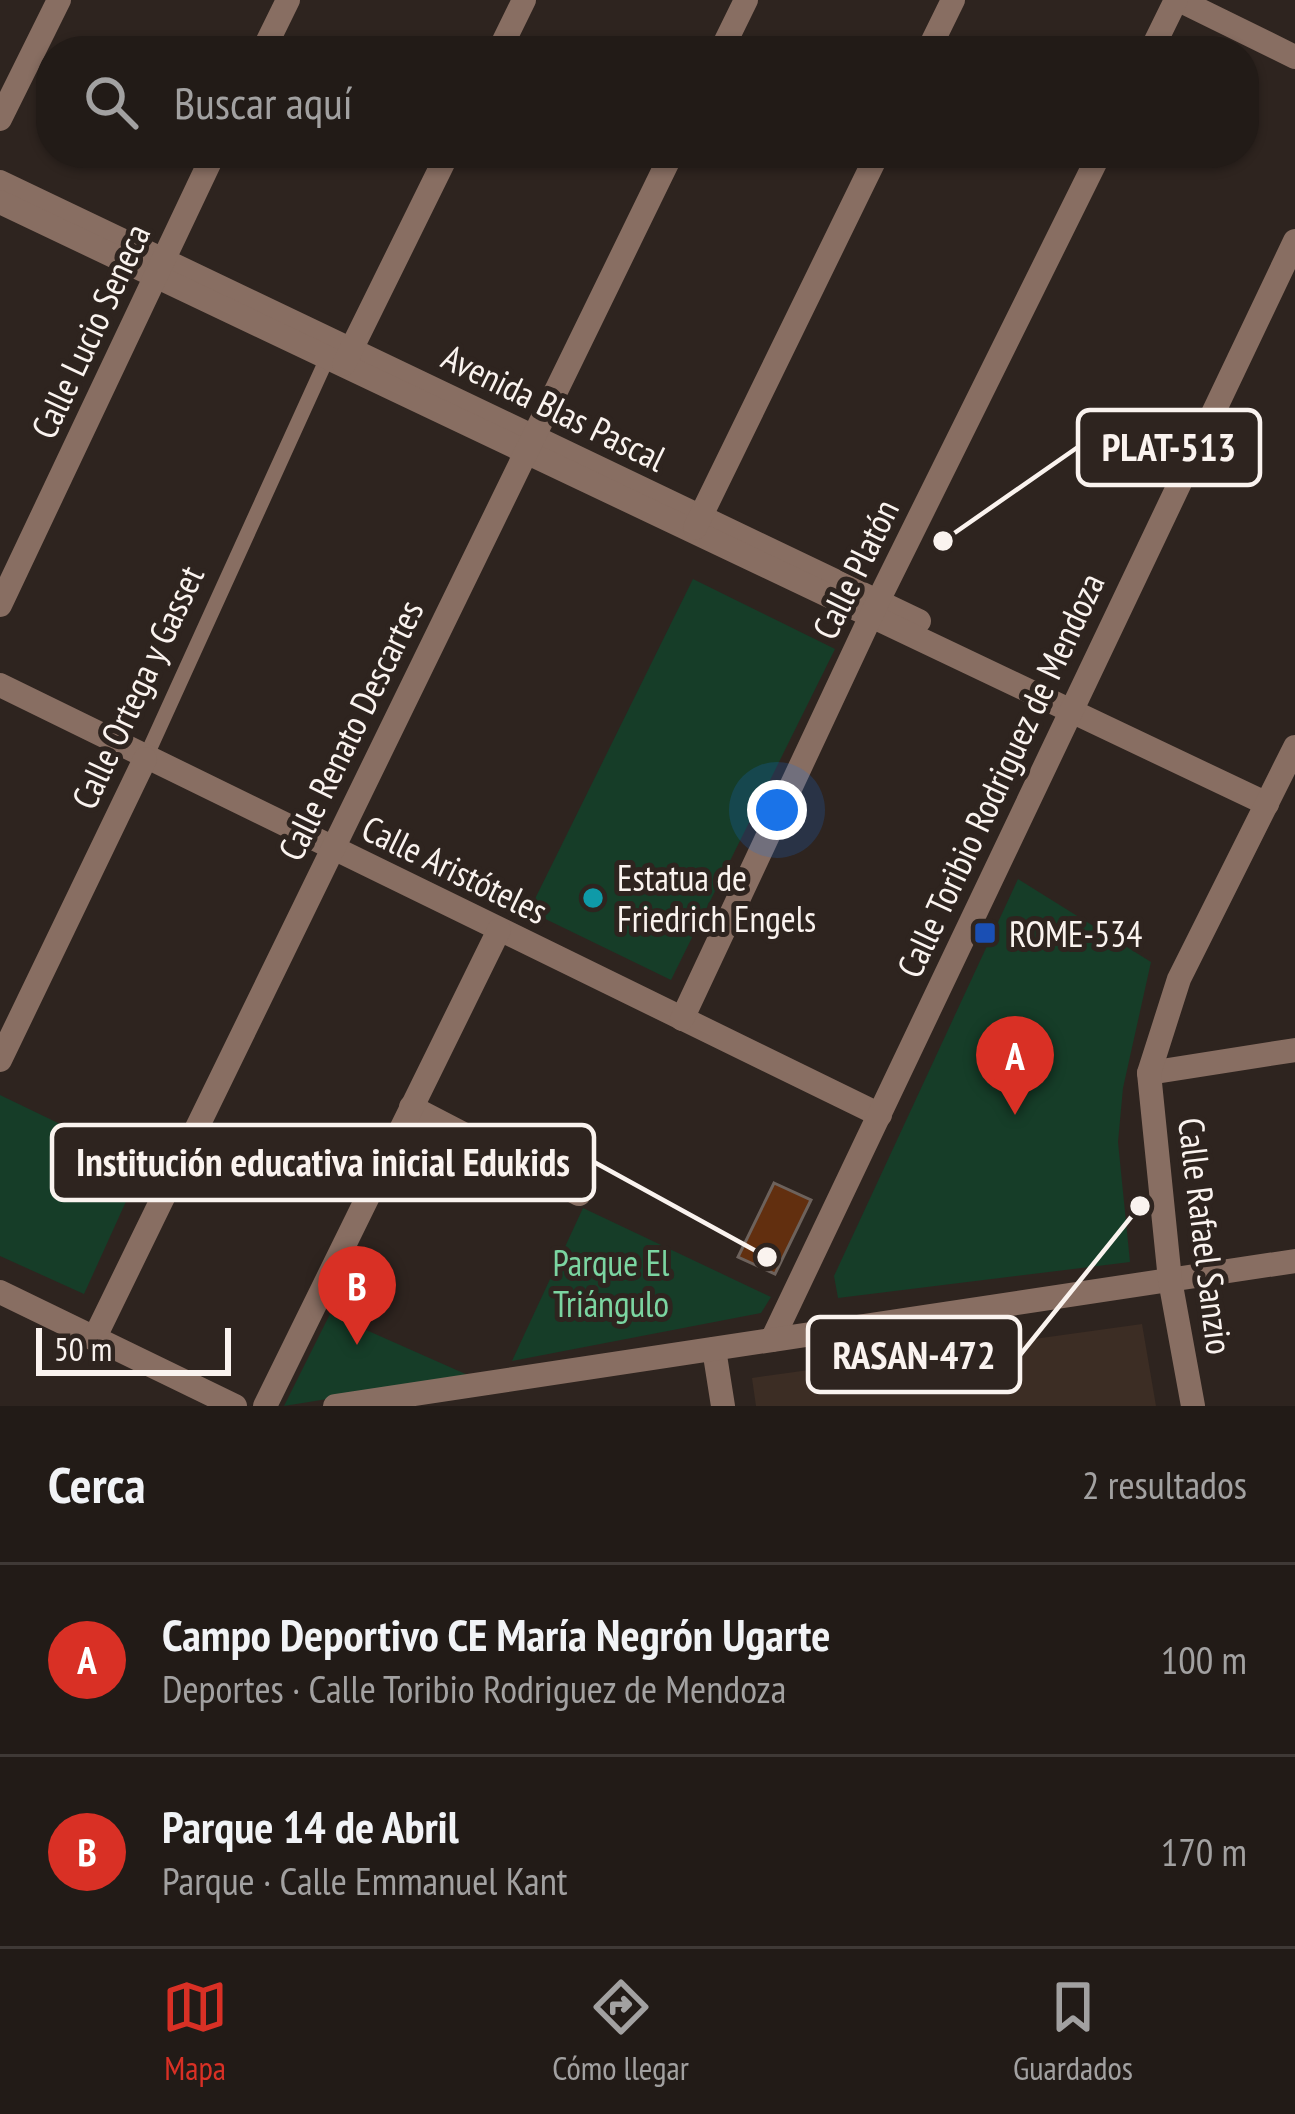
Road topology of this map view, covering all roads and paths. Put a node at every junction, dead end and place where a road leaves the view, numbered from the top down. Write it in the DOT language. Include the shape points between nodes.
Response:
graph roads {
  1 [pos="58,0"];
  2 [pos="288,0"];
  3 [pos="524,0"];
  4 [pos="953,0"];
  5 [pos="1178,0"];
  6 [pos="741,2"];
  7 [pos="40,36"];
  8 [pos="270,36"];
  9 [pos="506,36"];
  10 [pos="728,36"];
  11 [pos="935,36"];
  12 [pos="1159,36"];
  13 [pos="1253,36"];
  14 [pos="1259,39"];
  15 [pos="36,45"];
  16 [pos="1295,56"];
  17 [pos="0,119"];
  18 [pos="207,168"];
  19 [pos="440,168"];
  20 [pos="665,168"];
  21 [pos="871,168"];
  22 [pos="1093,168"];
  23 [pos="0,182"];
  24 [pos="0,202"];
  25 [pos="1295,241"];
  26 [pos="159,268"];
  27 [pos="339,354"];
  28 [pos="529,445"];
  29 [pos="697,524"];
  30 [pos="0,605"];
  31 [pos="874,609"];
  32 [pos="0,685"];
  33 [pos="1069,710"];
  34 [pos="1295,747"];
  35 [pos="145,759"];
  36 [pos="1267,804"];
  37 [pos="332,849"];
  38 [pos="499,930"];
  39 [pos="682,1019"];
  40 [pos="1295,1050"];
  41 [pos="0,1060"];
  42 [pos="1149,1073"];
  43 [pos="411,1107"];
  44 [pos="880,1115"];
  45 [pos="579,1194"];
  46 [pos="1295,1261"];
  47 [pos="1170,1280"];
  48 [pos="0,1292"];
  49 [pos="94,1339"];
  50 [pos="772,1340"];
  51 [pos="714,1349"];
  52 [pos="236,1406"];
  53 [pos="265,1406"];
  54 [pos="335,1406"];
  55 [pos="723,1406"];
  56 [pos="1192,1406"];
  1 -- 7 [label="street"];
  2 -- 8 [label="street"];
  3 -- 9 [label="street"];
  4 -- 11 [label="street"];
  5 -- 12 [label="street"];
  5 -- 13 [label="street"];
  6 -- 10 [label="street"];
  14 -- 16 [label="street"];
  15 -- 17 [label="street"];
  18 -- 26 [label="street, Calle Lucio Seneca"];
  19 -- 27 [label="street, Calle Ortega y Gasset"];
  20 -- 28 [label="street, Calle Renato Descartes"];
  21 -- 29 [label="street"];
  22 -- 31 [label="street, Calle Platón"];
  23 -- 26 [label="street, Avenida Blas Pascal"];
  24 -- 26 [label="street, Avenida Blas Pascal"];
  25 -- 33 [label="street, Calle Toribio Rodriguez de Mendoza"];
  26 -- 27 [label="street, Avenida Blas Pascal"];
  26 -- 30 [label="street, Calle Lucio Seneca"];
  27 -- 28 [label="street, Avenida Blas Pascal"];
  27 -- 35 [label="lane, Calle Ortega y Gasset"];
  28 -- 29 [label="street, Avenida Blas Pascal"];
  28 -- 37 [label="street, Calle Renato Descartes"];
  29 -- 31 [label="street, Avenida Blas Pascal"];
  31 -- 33 [label="street, Avenida Blas Pascal"];
  31 -- 39 [label="street, Calle Platón"];
  32 -- 35 [label="street, Calle Aristóteles"];
  33 -- 36 [label="street, Avenida Blas Pascal"];
  33 -- 44 [label="street, Calle Toribio Rodriguez de Mendoza"];
  34 -- 36 [label="street, Calle Rafael Sanzio"];
  35 -- 37 [label="street, Calle Aristóteles"];
  35 -- 41 [label="street, Calle Ortega y Gasset"];
  36 -- 42 [label="street, Calle Rafael Sanzio" via="1179,980"];
  37 -- 38 [label="street, Calle Aristóteles"];
  37 -- 49 [label="street, Calle Renato Descartes"];
  38 -- 39 [label="street, Calle Aristóteles"];
  38 -- 43 [label="street"];
  39 -- 44 [label="street, Calle Aristóteles"];
  40 -- 42 [label="street"];
  42 -- 47 [label="street, Calle Rafael Sanzio"];
  43 -- 45 [label="street"];
  43 -- 53 [label="street"];
  44 -- 50 [label="street, Calle Toribio Rodriguez de Mendoza"];
  46 -- 47 [label="street"];
  47 -- 50 [label="street"];
  47 -- 56 [label="street, Calle Rafael Sanzio"];
  48 -- 49 [label="street"];
  49 -- 52 [label="street"];
  50 -- 51 [label="street"];
  51 -- 54 [label="street"];
  51 -- 55 [label="street"];
}
